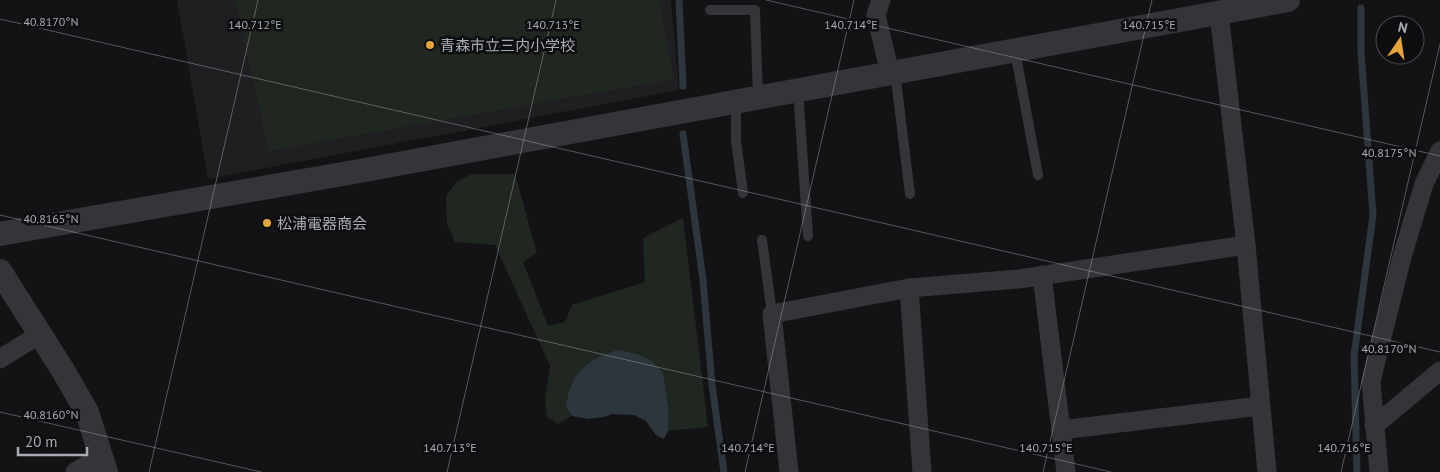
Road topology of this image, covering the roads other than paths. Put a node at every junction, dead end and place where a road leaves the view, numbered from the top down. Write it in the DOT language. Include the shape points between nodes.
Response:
graph roads {
  1 [pos="881,0"];
  2 [pos="1288,0"];
  3 [pos="1249,4"];
  4 [pos="710,10"];
  5 [pos="1218,13"];
  6 [pos="1015,51"];
  7 [pos="892,73"];
  8 [pos="798,90"];
  9 [pos="747,99"];
  10 [pos="1440,151"];
  11 [pos="1038,175"];
  12 [pos="743,193"];
  13 [pos="910,194"];
  14 [pos="0,234"];
  15 [pos="808,236"];
  16 [pos="762,240"];
  17 [pos="1246,245"];
  18 [pos="0,271"];
  19 [pos="1042,275"];
  20 [pos="909,288"];
  21 [pos="772,314"];
  22 [pos="40,334"];
  23 [pos="0,359"];
  24 [pos="1440,371"];
  25 [pos="1260,406"];
  26 [pos="1374,426"];
  27 [pos="1061,430"];
  28 [pos="104,464"];
  29 [pos="75,472"];
  30 [pos="789,472"];
  31 [pos="922,472"];
  32 [pos="1066,472"];
  33 [pos="1267,472"];
  34 [pos="1379,472"];
  1 -- 7 [label="street" via="876,15"];
  2 -- 3 [label="street"];
  3 -- 5 [label="street"];
  4 -- 9 [label="lane" via="755,10"];
  5 -- 6 [label="street"];
  5 -- 17 [label="street"];
  6 -- 7 [label="street"];
  6 -- 11 [label="lane"];
  7 -- 8 [label="street"];
  7 -- 13 [label="lane"];
  8 -- 9 [label="street"];
  8 -- 15 [label="lane"];
  9 -- 12 [label="lane" via="736,141"];
  9 -- 14 [label="street"];
  10 -- 26 [label="street" via="1424,184 1402,257 1371,381"];
  16 -- 21 [label="lane"];
  17 -- 19 [label="street"];
  17 -- 25 [label="street"];
  18 -- 22 [label="street"];
  19 -- 20 [label="street"];
  19 -- 27 [label="street"];
  20 -- 21 [label="street"];
  20 -- 31 [label="street"];
  21 -- 30 [label="street"];
  22 -- 23 [label="street"];
  22 -- 28 [label="street" via="87,412"];
  24 -- 26 [label="street"];
  25 -- 27 [label="street"];
  25 -- 33 [label="street"];
  26 -- 34 [label="street"];
  27 -- 32 [label="street"];
  28 -- 29 [label="street"];
}
